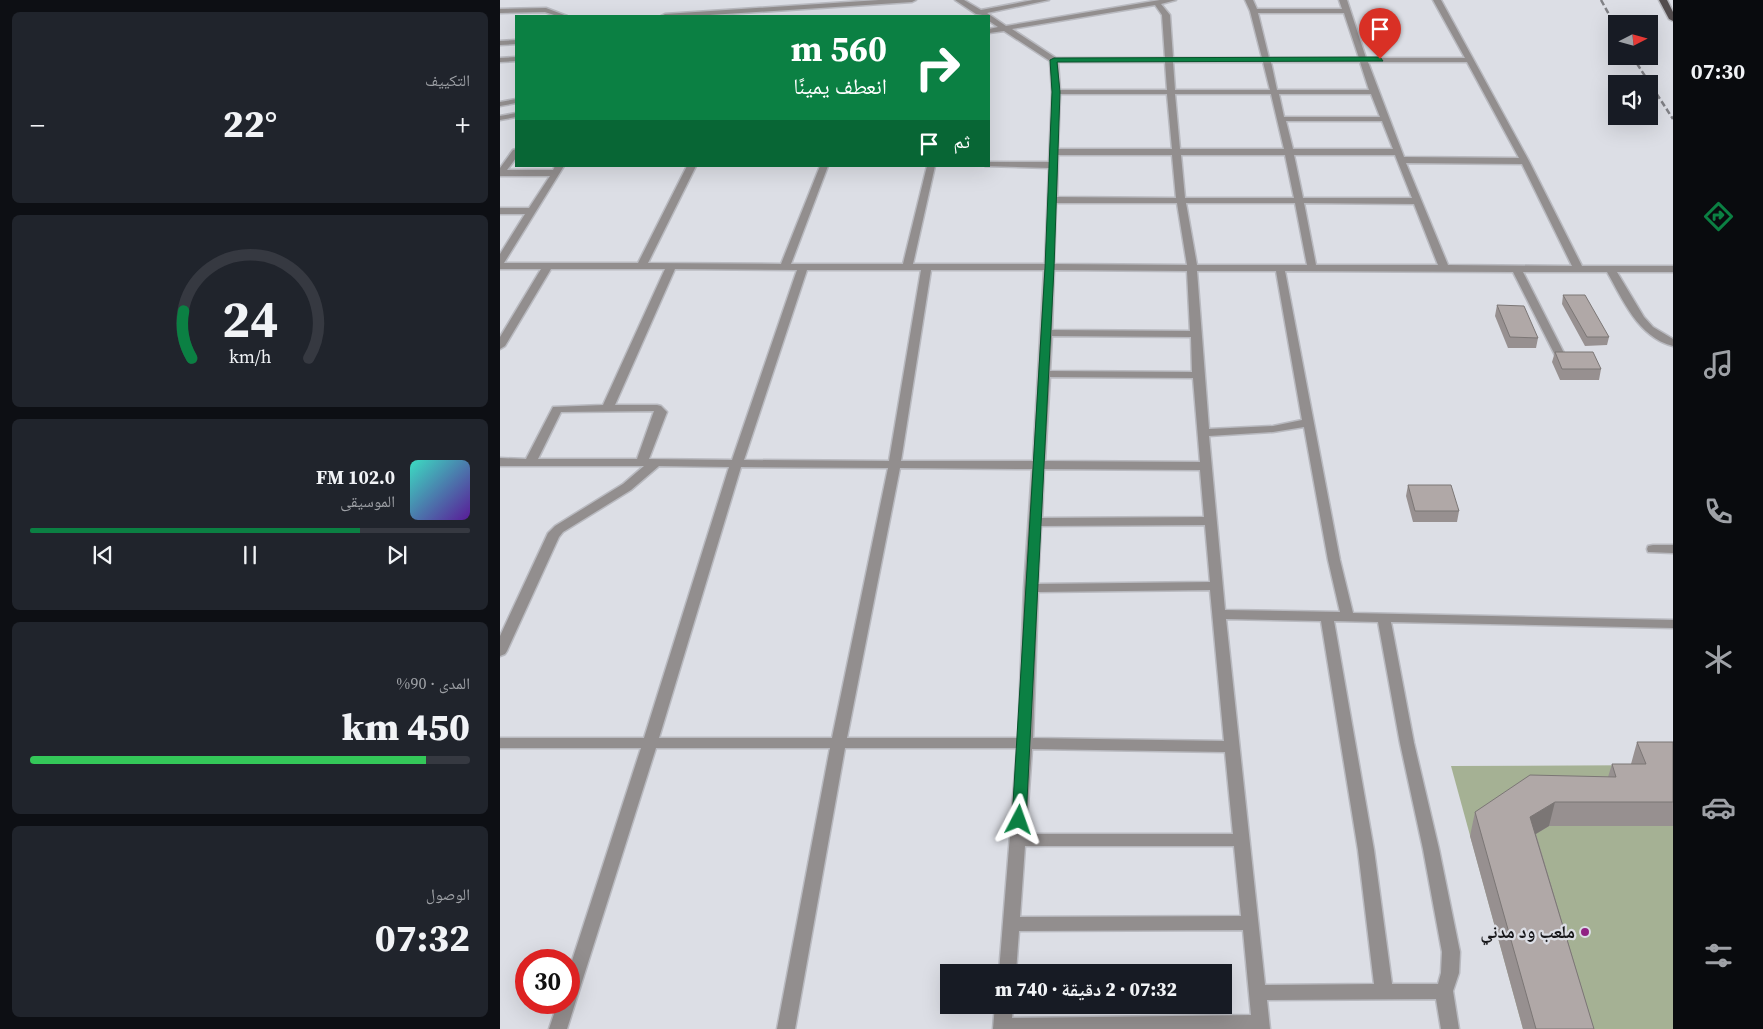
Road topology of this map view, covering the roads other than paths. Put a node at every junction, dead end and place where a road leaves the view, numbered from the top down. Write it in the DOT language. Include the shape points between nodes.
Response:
graph roads {
  1 [pos="912,0"];
  2 [pos="959,0"];
  3 [pos="1045,0"];
  4 [pos="1172,0"];
  5 [pos="1249,0"];
  6 [pos="1343,0"];
  7 [pos="1437,0"];
  8 [pos="1662,0"];
  9 [pos="1157,3"];
  10 [pos="500,11"];
  11 [pos="1254,11"];
  12 [pos="1346,11"];
  13 [pos="979,12"];
  14 [pos="560,15"];
  15 [pos="690,15"];
  16 [pos="984,15"];
  17 [pos="990,19"];
  18 [pos="1673,19"];
  19 [pos="1006,29"];
  20 [pos="990,31"];
  21 [pos="515,42"];
  22 [pos="500,43"];
  23 [pos="515,59"];
  24 [pos="1167,59"];
  25 [pos="1266,59"];
  26 [pos="1363,59"];
  27 [pos="500,60"];
  28 [pos="1054,60"];
  29 [pos="1468,60"];
  30 [pos="1056,92"];
  31 [pos="1170,92"];
  32 [pos="1275,92"];
  33 [pos="1374,92"];
  34 [pos="515,101"];
  35 [pos="500,104"];
  36 [pos="515,115"];
  37 [pos="500,118"];
  38 [pos="1281,119"];
  39 [pos="1385,119"];
  40 [pos="1177,151"];
  41 [pos="1053,152"];
  42 [pos="1289,152"];
  43 [pos="515,153"];
  44 [pos="1400,156"];
  45 [pos="1525,161"];
  46 [pos="990,165"];
  47 [pos="1053,165"];
  48 [pos="691,167"];
  49 [pos="824,167"];
  50 [pos="931,167"];
  51 [pos="558,170"];
  52 [pos="500,173"];
  53 [pos="1053,200"];
  54 [pos="1181,200"];
  55 [pos="1299,200"];
  56 [pos="1417,201"];
  57 [pos="500,211"];
  58 [pos="532,211"];
  59 [pos="500,262"];
  60 [pos="500,266"];
  61 [pos="548,266"];
  62 [pos="641,266"];
  63 [pos="671,266"];
  64 [pos="784,267"];
  65 [pos="803,267"];
  66 [pos="907,268"];
  67 [pos="926,268"];
  68 [pos="1050,268"];
  69 [pos="1192,268"];
  70 [pos="1280,268"];
  71 [pos="1312,268"];
  72 [pos="1444,268"];
  73 [pos="1517,269"];
  74 [pos="1579,269"];
  75 [pos="1610,269"];
  76 [pos="1673,270"];
  77 [pos="1047,333"];
  78 [pos="1196,334"];
  79 [pos="1673,343"];
  80 [pos="500,346"];
  81 [pos="1561,358"];
  82 [pos="1044,374"];
  83 [pos="1198,376"];
  84 [pos="608,408"];
  85 [pos="1310,422"];
  86 [pos="1204,433"];
  87 [pos="500,462"];
  88 [pos="530,462"];
  89 [pos="642,462"];
  90 [pos="657,462"];
  91 [pos="737,462"];
  92 [pos="895,463"];
  93 [pos="1039,464"];
  94 [pos="1207,466"];
  95 [pos="1212,521"];
  96 [pos="1035,522"];
  97 [pos="1653,549"];
  98 [pos="1673,549"];
  99 [pos="1217,586"];
  100 [pos="1031,588"];
  101 [pos="1219,614"];
  102 [pos="1327,617"];
  103 [pos="1348,618"];
  104 [pos="1384,619"];
  105 [pos="1673,624"];
  106 [pos="500,651"];
  107 [pos="500,743"];
  108 [pos="649,743"];
  109 [pos="838,743"];
  110 [pos="1025,744"];
  111 [pos="1233,747"];
  112 [pos="1017,840"];
  113 [pos="1242,840"];
  114 [pos="1250,923"];
  115 [pos="1011,924"];
  116 [pos="580,963"];
  117 [pos="1008,964"];
  118 [pos="1384,991"];
  119 [pos="1444,991"];
  120 [pos="1258,993"];
  121 [pos="563,1014"];
  122 [pos="1003,1014"];
  123 [pos="1261,1026"];
  124 [pos="1002,1028"];
  125 [pos="558,1029"];
  126 [pos="786,1029"];
  127 [pos="1450,1029"];
  1 -- 15 [label="street"];
  2 -- 13 [label="street"];
  3 -- 13 [label="street"];
  4 -- 9 [label="street"];
  5 -- 11 [label="street"];
  6 -- 12 [label="street"];
  7 -- 29 [label="street"];
  8 -- 18 [label="main road"];
  9 -- 19 [label="street"];
  9 -- 24 [label="street" via="1166,15"];
  10 -- 14 [label="street" via="546,10"];
  11 -- 12 [label="street"];
  11 -- 25 [label="street"];
  12 -- 26 [label="street"];
  13 -- 16 [label="street"];
  17 -- 19 [label="street"];
  19 -- 20 [label="street"];
  19 -- 28 [label="street"];
  21 -- 22 [label="street"];
  23 -- 27 [label="street"];
  24 -- 25 [label="street"];
  24 -- 28 [label="street"];
  24 -- 31 [label="street"];
  25 -- 26 [label="street"];
  25 -- 32 [label="street"];
  26 -- 29 [label="street"];
  26 -- 33 [label="street"];
  28 -- 30 [label="street"];
  29 -- 45 [label="street"];
  30 -- 31 [label="street"];
  30 -- 41 [label="street"];
  31 -- 32 [label="street"];
  31 -- 40 [label="street"];
  32 -- 33 [label="street"];
  32 -- 38 [label="street"];
  33 -- 39 [label="street"];
  34 -- 35 [label="street"];
  36 -- 37 [label="street"];
  38 -- 39 [label="street"];
  38 -- 42 [label="street"];
  39 -- 44 [label="street"];
  40 -- 41 [label="street"];
  40 -- 42 [label="street"];
  40 -- 54 [label="street"];
  41 -- 47 [label="street"];
  42 -- 44 [label="street"];
  42 -- 55 [label="street"];
  43 -- 52 [label="street"];
  44 -- 45 [label="street"];
  44 -- 56 [label="street"];
  45 -- 74 [label="street"];
  46 -- 47 [label="street"];
  47 -- 53 [label="street"];
  48 -- 62 [label="street"];
  49 -- 64 [label="street"];
  50 -- 66 [label="street"];
  51 -- 52 [label="street"];
  51 -- 58 [label="street"];
  53 -- 54 [label="street"];
  53 -- 68 [label="street"];
  54 -- 55 [label="street"];
  54 -- 69 [label="street"];
  55 -- 56 [label="street"];
  55 -- 71 [label="street"];
  56 -- 72 [label="street"];
  57 -- 58 [label="street"];
  58 -- 59 [label="street"];
  60 -- 61 [label="street"];
  61 -- 62 [label="street"];
  61 -- 80 [label="street"];
  62 -- 63 [label="street"];
  63 -- 64 [label="street"];
  63 -- 84 [label="street"];
  64 -- 65 [label="street"];
  65 -- 66 [label="street"];
  65 -- 91 [label="street"];
  66 -- 67 [label="street"];
  67 -- 68 [label="street"];
  67 -- 92 [label="street"];
  68 -- 69 [label="street"];
  68 -- 77 [label="street"];
  69 -- 70 [label="street"];
  69 -- 78 [label="street"];
  70 -- 71 [label="street"];
  70 -- 85 [label="street"];
  71 -- 72 [label="street"];
  72 -- 73 [label="street"];
  73 -- 74 [label="street"];
  73 -- 81 [label="street"];
  74 -- 75 [label="street"];
  75 -- 76 [label="street"];
  75 -- 79 [label="street" via="1640,319 1649,329"];
  77 -- 78 [label="street"];
  77 -- 82 [label="street"];
  78 -- 83 [label="street"];
  82 -- 83 [label="street"];
  82 -- 93 [label="street"];
  83 -- 86 [label="street"];
  84 -- 88 [label="street" via="558,409"];
  84 -- 89 [label="street" via="660,410"];
  85 -- 86 [label="street" via="1273,429"];
  85 -- 103 [label="street"];
  86 -- 94 [label="street"];
  87 -- 88 [label="street"];
  88 -- 89 [label="street"];
  89 -- 90 [label="street"];
  90 -- 91 [label="street"];
  90 -- 106 [label="street" via="553,536"];
  91 -- 92 [label="street"];
  91 -- 108 [label="street"];
  92 -- 93 [label="street"];
  92 -- 109 [label="street"];
  93 -- 94 [label="street"];
  93 -- 96 [label="street"];
  94 -- 95 [label="street"];
  95 -- 96 [label="street"];
  95 -- 99 [label="street"];
  96 -- 100 [label="street"];
  97 -- 98 [label="street"];
  99 -- 100 [label="street"];
  99 -- 101 [label="street"];
  100 -- 110 [label="street"];
  101 -- 102 [label="street"];
  101 -- 111 [label="street"];
  102 -- 103 [label="street"];
  102 -- 118 [label="street" via="1366,850"];
  103 -- 104 [label="street"];
  104 -- 105 [label="street"];
  104 -- 119 [label="street" via="1451,952 1450,973"];
  107 -- 108 [label="street"];
  108 -- 109 [label="street"];
  108 -- 116 [label="street"];
  109 -- 110 [label="street"];
  109 -- 126 [label="street"];
  110 -- 111 [label="street"];
  110 -- 112 [label="street"];
  111 -- 113 [label="street"];
  112 -- 113 [label="street"];
  112 -- 115 [label="street"];
  113 -- 114 [label="street"];
  114 -- 115 [label="street"];
  114 -- 120 [label="street"];
  115 -- 117 [label="street"];
  118 -- 119 [label="street"];
  118 -- 120 [label="street"];
  119 -- 127 [label="street"];
  120 -- 123 [label="street"];
  121 -- 125 [label="street"];
  122 -- 124 [label="street"];
  123 -- 124 [label="street"];
}
